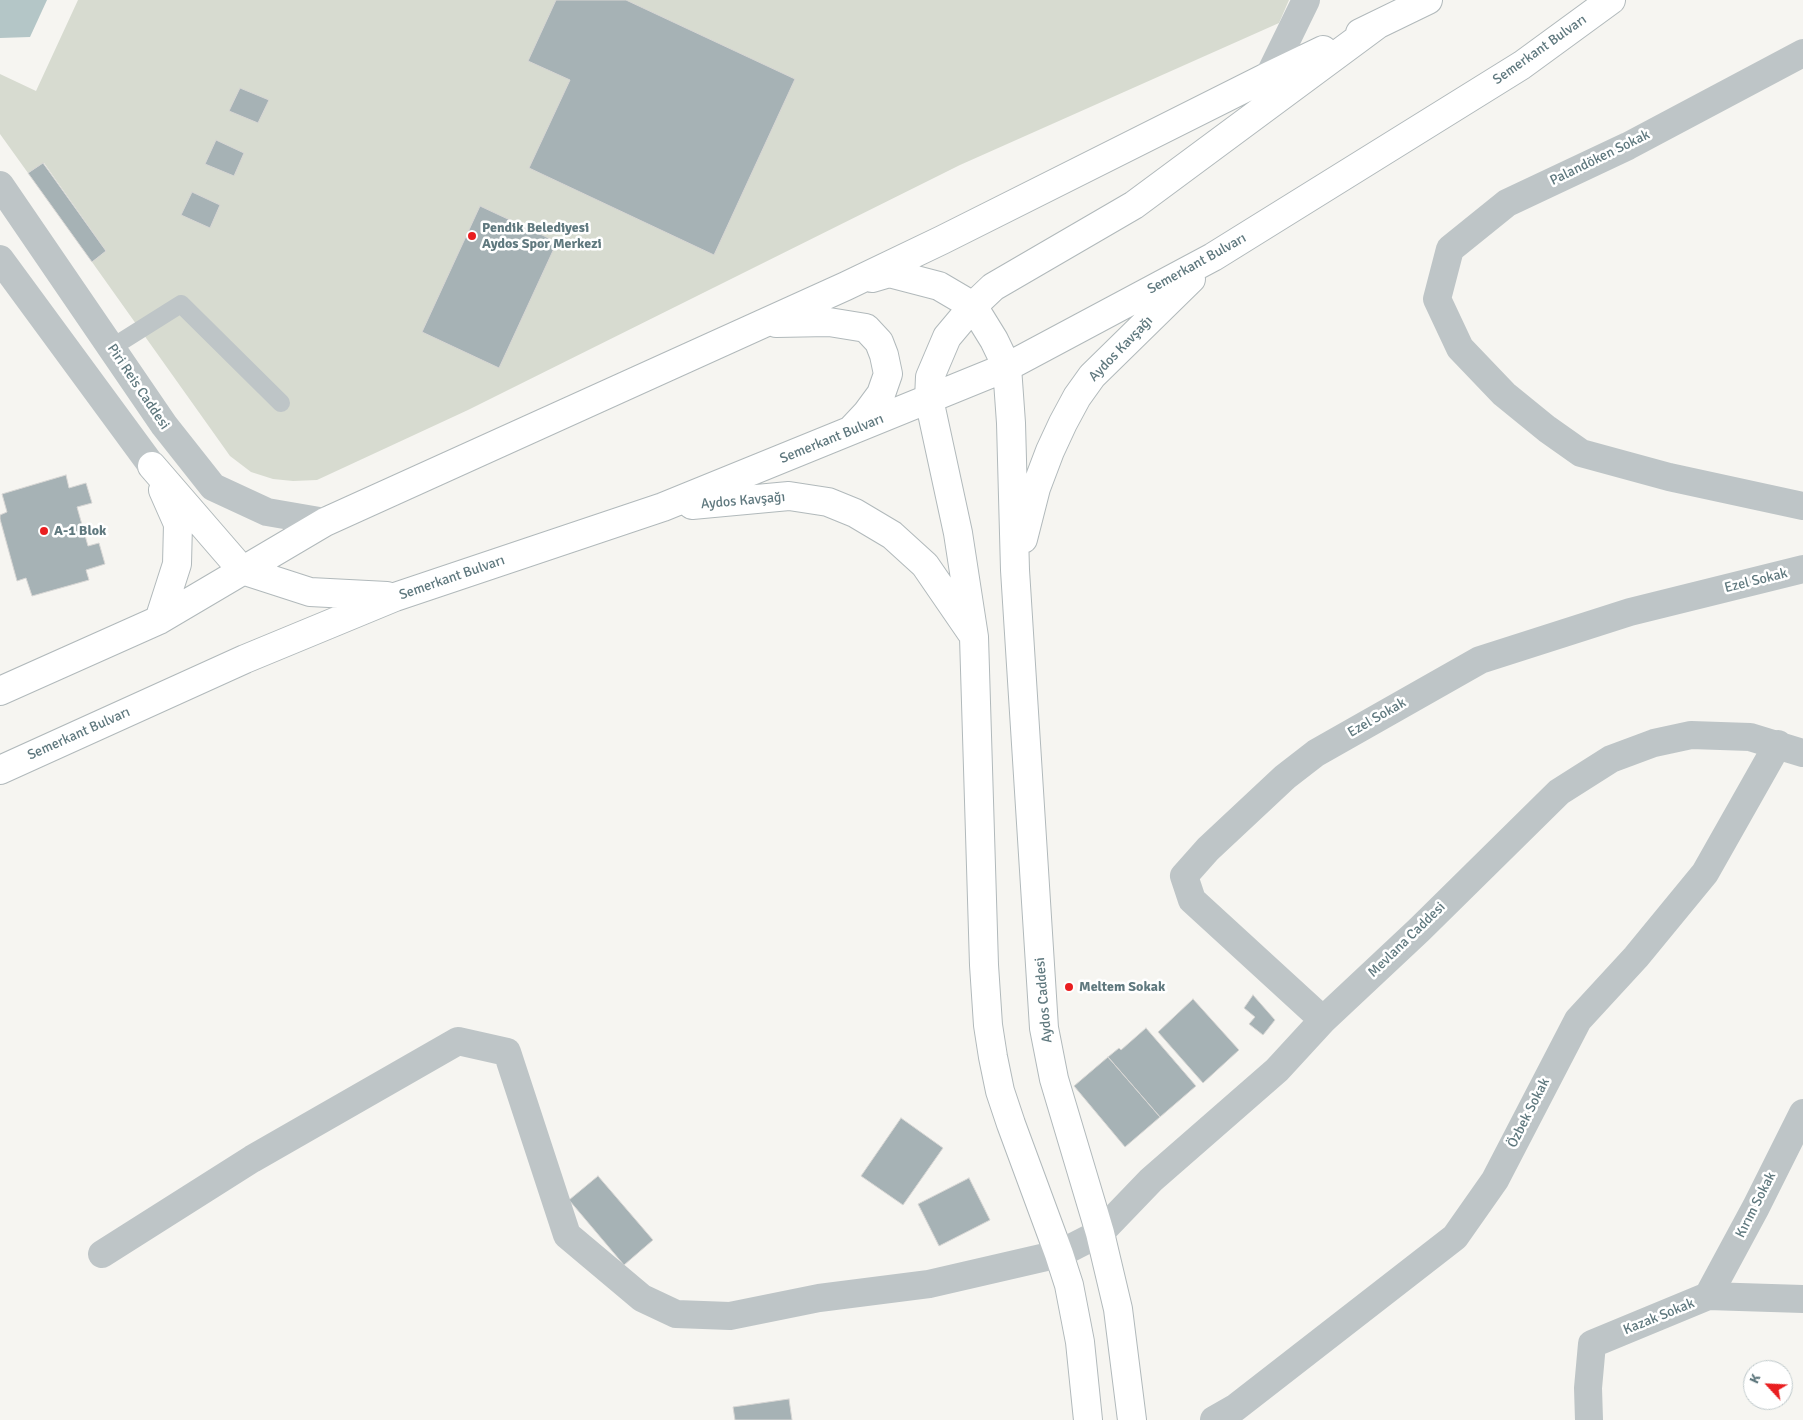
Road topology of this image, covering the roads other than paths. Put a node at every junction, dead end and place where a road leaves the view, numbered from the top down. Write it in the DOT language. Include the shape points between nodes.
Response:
graph roads {
  1 [pos="1306,0"];
  2 [pos="1428,0"];
  3 [pos="1611,0"];
  4 [pos="1377,25"];
  5 [pos="1803,53"];
  6 [pos="1269,76"];
  7 [pos="0,185"];
  8 [pos="1212,257"];
  9 [pos="0,258"];
  10 [pos="846,286"];
  11 [pos="973,306"];
  12 [pos="764,323"];
  13 [pos="111,348"];
  14 [pos="1007,367"];
  15 [pos="929,399"];
  16 [pos="281,402"];
  17 [pos="849,432"];
  18 [pos="152,466"];
  19 [pos="1803,506"];
  20 [pos="663,507"];
  21 [pos="325,522"];
  22 [pos="1803,569"];
  23 [pos="242,570"];
  24 [pos="1015,570"];
  25 [pos="395,597"];
  26 [pos="159,620"];
  27 [pos="974,637"];
  28 [pos="0,691"];
  29 [pos="1778,744"];
  30 [pos="1803,753"];
  31 [pos="0,770"];
  32 [pos="1323,1020"];
  33 [pos="1803,1114"];
  34 [pos="1100,1233"];
  35 [pos="102,1254"];
  36 [pos="1059,1254"];
  37 [pos="1708,1296"];
  38 [pos="1803,1299"];
  39 [pos="1088,1420"];
  40 [pos="1132,1420"];
  41 [pos="1214,1420"];
  42 [pos="1589,1420"];
  1 -- 6 [label="street"];
  2 -- 4 [label="main road"];
  3 -- 8 [label="main road, Semerkant Bulvarı" via="1522,65"];
  4 -- 6 [label="main road"];
  4 -- 11 [label="main road" via="1134,205 993,287"];
  5 -- 19 [label="street, Palandöken Sokak" via="1628,146 1506,203 1450,249 1436,299 1460,348 1504,394 1581,453 1669,477"];
  6 -- 10 [label="main road"];
  7 -- 13 [label="street, Piri Reis Caddesi"];
  8 -- 14 [label="main road, Semerkant Bulvarı"];
  8 -- 24 [label="main road, Aydos Kavşağı" via="1092,376 1077,397 1062,423 1036,488"];
  9 -- 18 [label="street"];
  10 -- 11 [label="main road" via="889,272 939,286"];
  10 -- 12 [label="main road"];
  11 -- 14 [label="main road"];
  11 -- 15 [label="main road" via="947,337 937,358 930,377"];
  12 -- 17 [label="main road" via="830,322 866,328 880,342 888,374 881,394"];
  12 -- 21 [label="main road"];
  13 -- 16 [label="lane" via="181,304"];
  13 -- 21 [label="street, Piri Reis Caddesi" via="164,426 213,487 267,512"];
  14 -- 15 [label="main road, Semerkant Bulvarı"];
  14 -- 24 [label="main road, Aydos Caddesi"];
  15 -- 17 [label="main road, Semerkant Bulvarı"];
  15 -- 27 [label="main road" via="958,533"];
  17 -- 20 [label="main road, Semerkant Bulvarı"];
  18 -- 23 [label="main road"];
  18 -- 26 [label="main road" via="178,524 177,564"];
  20 -- 25 [label="main road, Semerkant Bulvarı"];
  20 -- 27 [label="main road, Aydos Kavşağı" via="789,496 828,502 855,513 892,535 925,565"];
  21 -- 23 [label="main road"];
  22 -- 32 [label="street, Ezel Sokak" via="1630,612 1480,660 1316,753 1208,849 1184,876 1192,900"];
  23 -- 25 [label="main road" via="310,592"];
  23 -- 26 [label="main road"];
  24 -- 34 [label="main road, Aydos Caddesi" via="1044,1028 1054,1079"];
  25 -- 31 [label="main road, Semerkant Bulvarı" via="245,659"];
  26 -- 28 [label="main road"];
  27 -- 36 [label="main road" via="988,1025 1000,1091"];
  29 -- 30 [label="street, Mevlana Caddesi"];
  29 -- 32 [label="street, Mevlana Caddesi" via="1750,737 1691,735 1654,743 1611,759 1559,792"];
  29 -- 41 [label="street, Özbek Sokak" via="1706,873 1578,1020 1495,1180 1455,1237 1235,1408"];
  32 -- 34 [label="street, Mevlana Caddesi" via="1277,1070 1150,1180"];
  33 -- 37 [label="street, Kırım Sokak"];
  34 -- 36 [label="street, Mevlana Caddesi"];
  34 -- 40 [label="main road, Aydos Caddesi" via="1118,1310"];
  35 -- 36 [label="street, Mevlana Caddesi" via="252,1159 458,1041 507,1052 567,1235 642,1298 676,1314 730,1316 819,1298 929,1284"];
  36 -- 39 [label="main road" via="1080,1342"];
  37 -- 38 [label="street, Kazak Sokak"];
  37 -- 42 [label="street, Kazak Sokak" via="1592,1344"];
}
